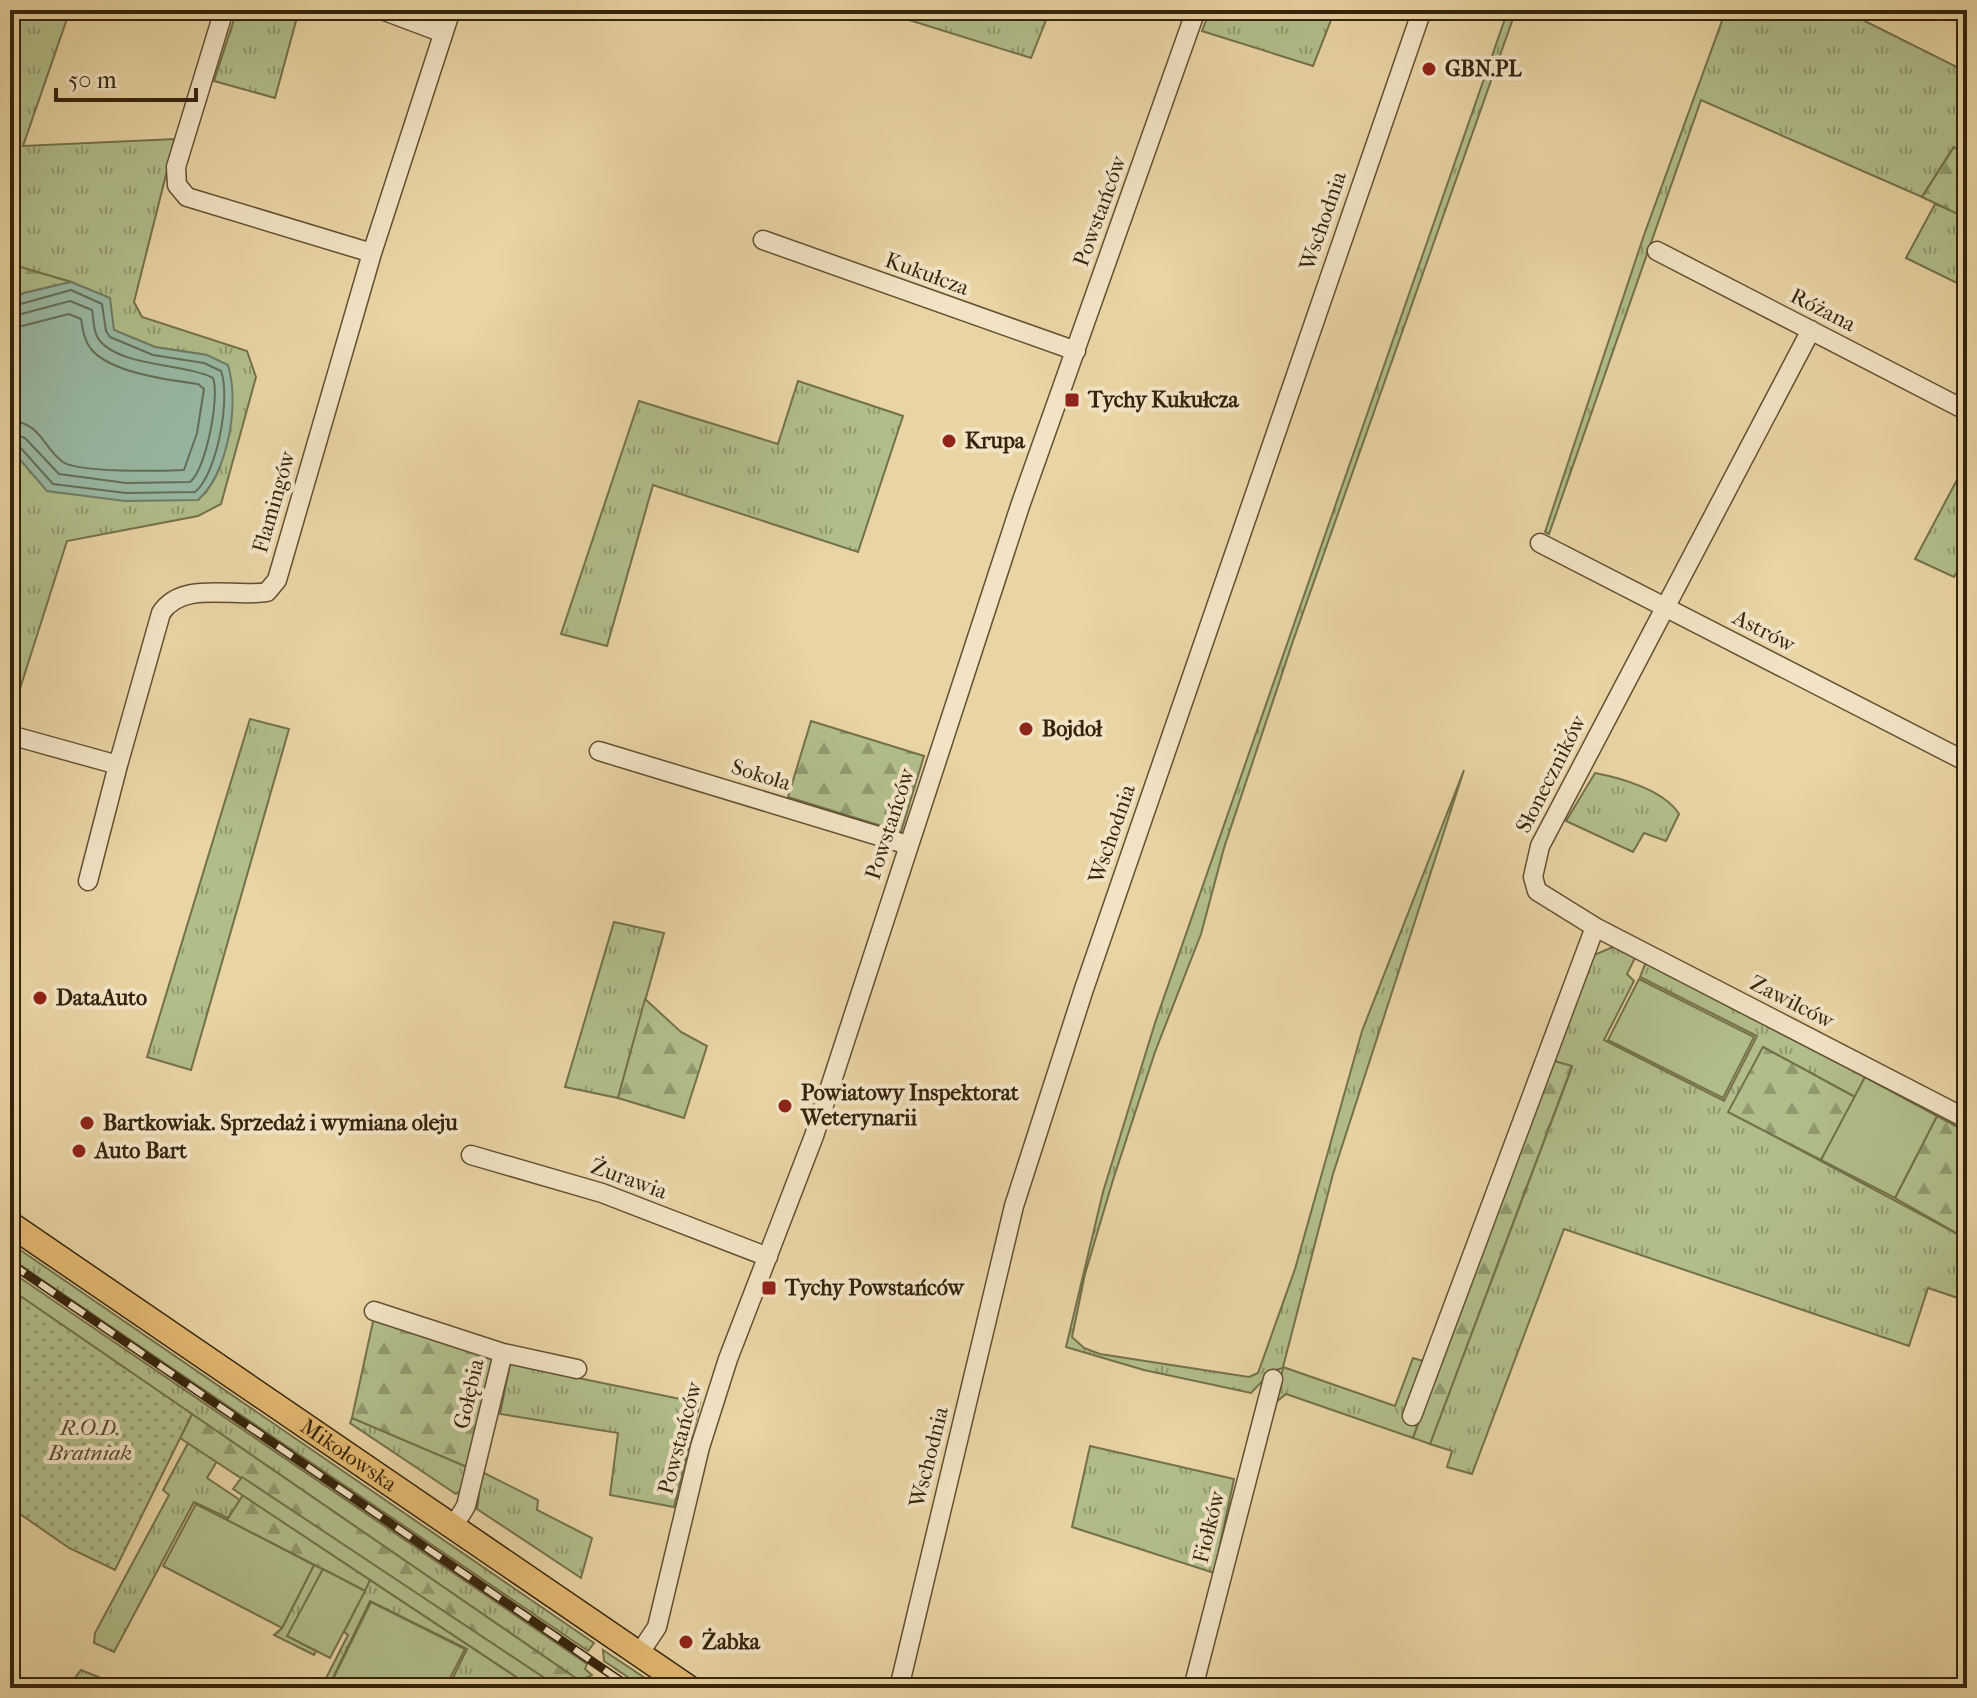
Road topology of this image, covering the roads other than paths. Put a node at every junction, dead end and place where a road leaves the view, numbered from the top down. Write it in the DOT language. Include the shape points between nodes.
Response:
graph roads {
  1 [pos="224,10"];
  2 [pos="382,10"];
  3 [pos="451,10"];
  4 [pos="1196,10"];
  5 [pos="1422,10"];
  6 [pos="443,33"];
  7 [pos="763,240"];
  8 [pos="1657,251"];
  9 [pos="372,253"];
  10 [pos="1811,330"];
  11 [pos="1076,351"];
  12 [pos="1967,411"];
  13 [pos="1540,543"];
  14 [pos="1665,607"];
  15 [pos="10,735"];
  16 [pos="599,751"];
  17 [pos="1967,762"];
  18 [pos="118,765"];
  19 [pos="908,845"];
  20 [pos="88,881"];
  21 [pos="1595,927"];
  22 [pos="1967,1119"];
  23 [pos="471,1155"];
  24 [pos="10,1224"];
  25 [pos="768,1257"];
  26 [pos="374,1311"];
  27 [pos="503,1353"];
  28 [pos="577,1369"];
  29 [pos="1273,1379"];
  30 [pos="1412,1416"];
  31 [pos="453,1527"];
  32 [pos="639,1654"];
  33 [pos="689,1688"];
  34 [pos="899,1688"];
  35 [pos="1193,1688"];
  1 -- 9 [label="street" via="176,167 177,185 187,197"];
  2 -- 6 [label="street"];
  3 -- 6 [label="street, Flamingów"];
  4 -- 11 [label="street, Powstańców"];
  5 -- 34 [label="street, Wschodnia" via="1019,1192"];
  6 -- 9 [label="street, Flamingów"];
  7 -- 11 [label="street, Kukułcza"];
  8 -- 10 [label="street, Różana"];
  9 -- 18 [label="street, Flamingów" via="277,580 267,592 194,594 168,603"];
  10 -- 12 [label="street, Różana"];
  10 -- 14 [label="street, Słoneczników"];
  11 -- 19 [label="street, Powstańców"];
  13 -- 14 [label="street, Astrów"];
  14 -- 17 [label="street, Astrów"];
  14 -- 21 [label="street, Słoneczników" via="1534,862 1537,891"];
  15 -- 18 [label="street"];
  16 -- 19 [label="street, Sokola"];
  18 -- 20 [label="street, Flamingów"];
  19 -- 25 [label="street, Powstańców" via="833,1080"];
  21 -- 22 [label="street, Zawilców"];
  21 -- 30 [label="street"];
  23 -- 25 [label="street, Żurawia" via="602,1193"];
  24 -- 31 [label="main road, Mikołowska"];
  25 -- 32 [label="street, Powstańców" via="704,1434 657,1627"];
  26 -- 27 [label="street, Gołębia"];
  27 -- 28 [label="street"];
  27 -- 31 [label="street, Gołębia" via="466,1506"];
  29 -- 35 [label="street, Fiołków"];
  31 -- 32 [label="main road, Mikołowska"];
  32 -- 33 [label="main road, Mikołowska"];
}
